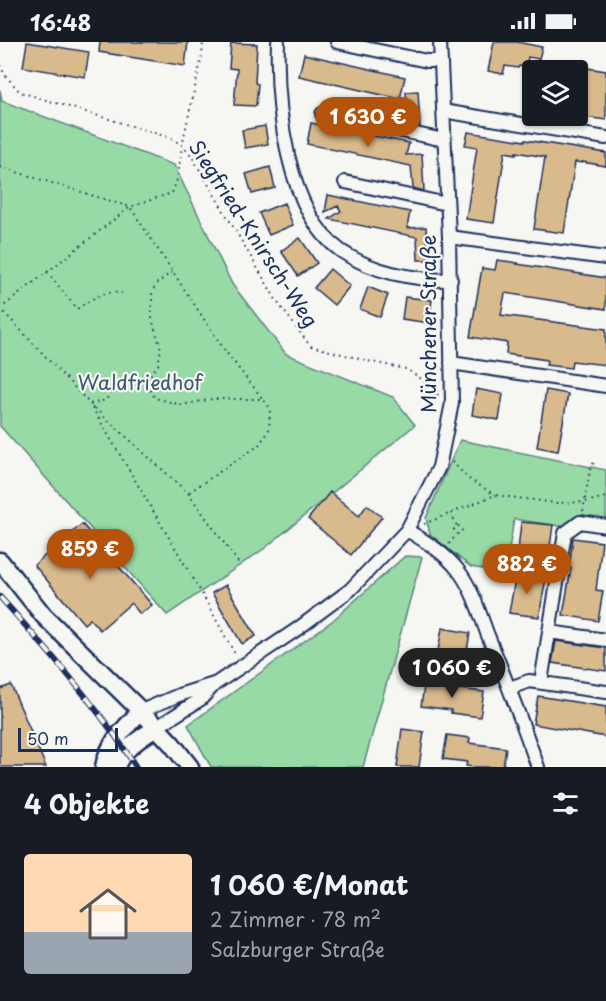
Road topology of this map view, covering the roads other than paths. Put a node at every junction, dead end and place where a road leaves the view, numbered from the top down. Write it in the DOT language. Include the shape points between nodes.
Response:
graph roads {
  1 [pos="278,42"];
  2 [pos="338,42"];
  3 [pos="440,42"];
  4 [pos="441,61"];
  5 [pos="443,111"];
  6 [pos="322,114"];
  7 [pos="606,138"];
  8 [pos="444,140"];
  9 [pos="345,182"];
  10 [pos="447,204"];
  11 [pos="450,237"];
  12 [pos="606,258"];
  13 [pos="451,280"];
  14 [pos="451,363"];
  15 [pos="606,386"];
  16 [pos="606,526"];
  17 [pos="407,530"];
  18 [pos="0,561"];
  19 [pos="549,632"];
  20 [pos="606,640"];
  21 [pos="541,682"];
  22 [pos="215,684"];
  23 [pos="510,688"];
  24 [pos="606,692"];
  25 [pos="141,711"];
  26 [pos="157,727"];
  27 [pos="104,767"];
  28 [pos="116,767"];
  29 [pos="189,767"];
  30 [pos="538,767"];
  1 -- 13 [label="street" via="277,72 285,141 307,208 322,232 340,250 367,265 399,275"];
  2 -- 4 [label="street"];
  3 -- 4 [label="street, Münchener Straße"];
  4 -- 5 [label="street, Münchener Straße"];
  5 -- 7 [label="street"];
  5 -- 8 [label="street, Münchener Straße"];
  6 -- 8 [label="street"];
  8 -- 10 [label="street, Münchener Straße"];
  9 -- 10 [label="street"];
  10 -- 11 [label="street, Münchener Straße"];
  11 -- 12 [label="street"];
  11 -- 13 [label="street, Münchener Straße"];
  13 -- 14 [label="street, Münchener Straße"];
  14 -- 15 [label="street"];
  14 -- 17 [label="street, Münchener Straße" via="452,403 439,467"];
  16 -- 19 [label="street" via="580,522 566,533"];
  17 -- 22 [label="street, Münchener Straße" via="350,590"];
  17 -- 23 [label="street" via="458,569 469,586"];
  18 -- 25 [label="street" via="44,616"];
  19 -- 20 [label="street"];
  19 -- 21 [label="street"];
  21 -- 23 [label="street" via="529,681"];
  21 -- 24 [label="street"];
  22 -- 25 [label="street, Münchener Straße"];
  22 -- 26 [label="street, Münchener Straße" via="201,699"];
  23 -- 30 [label="street"];
  25 -- 26 [label="street"];
  25 -- 27 [label="street" via="116,738"];
  26 -- 28 [label="street" via="126,750"];
  26 -- 29 [label="street"];
}
